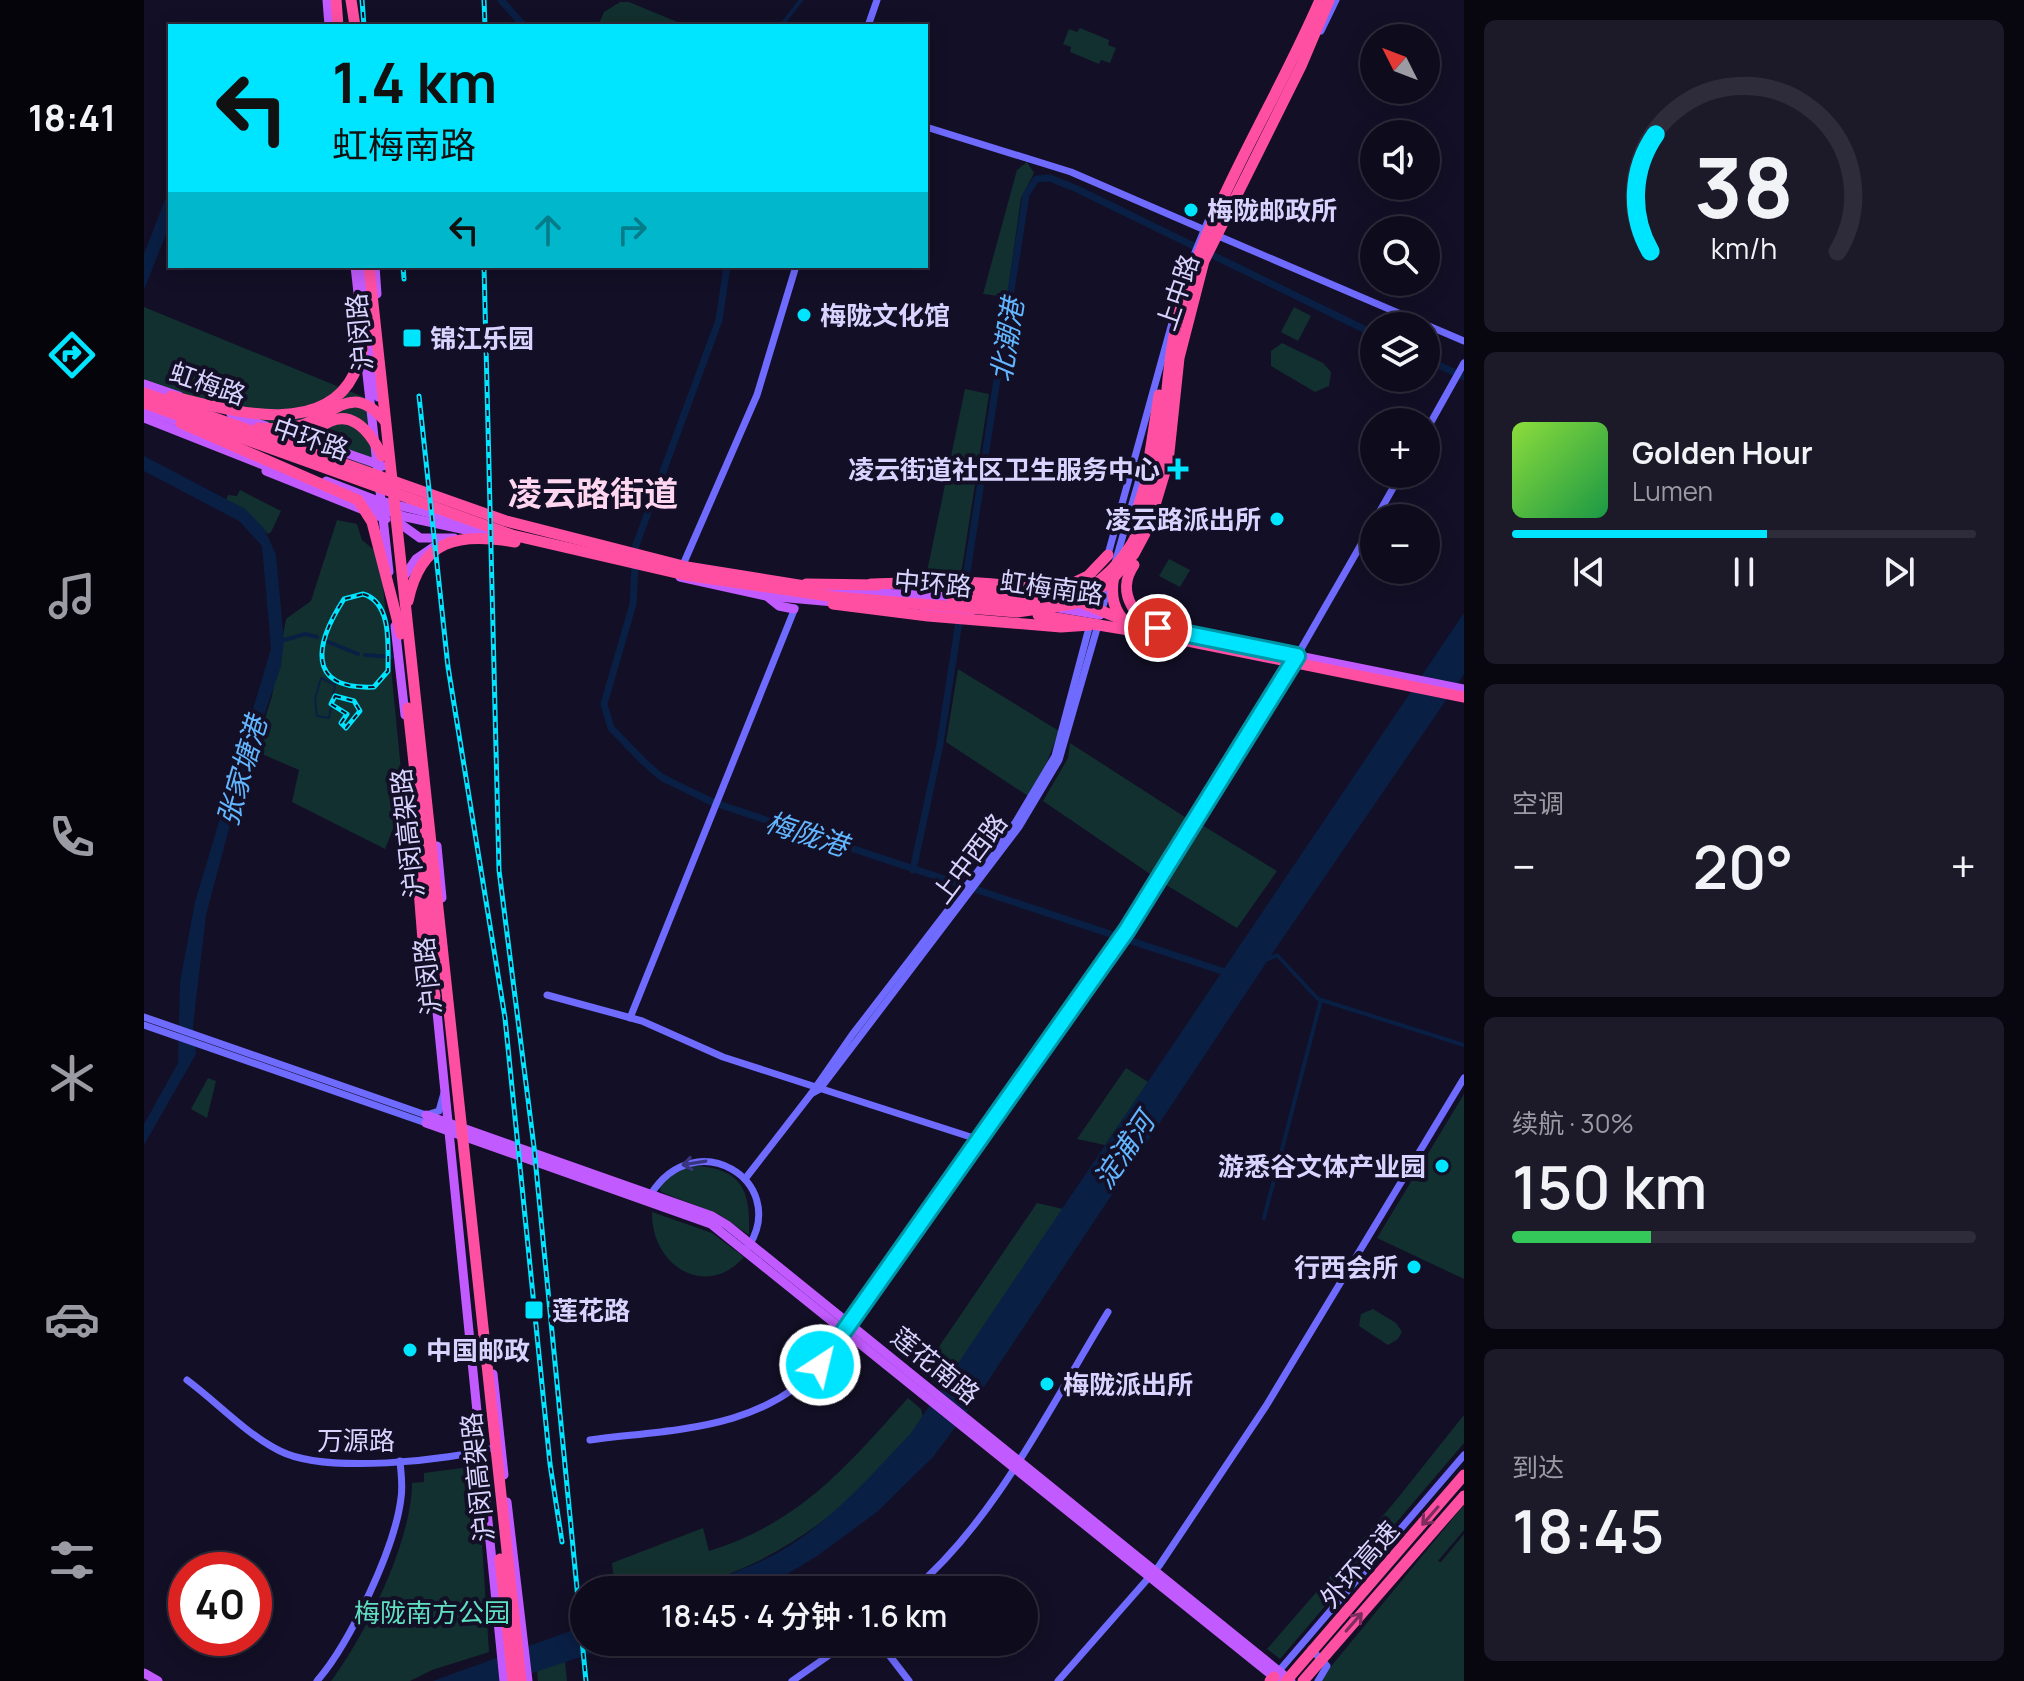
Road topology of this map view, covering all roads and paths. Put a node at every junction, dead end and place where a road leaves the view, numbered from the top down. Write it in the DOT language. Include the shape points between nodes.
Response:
graph roads {
  1 [pos="338,0"];
  2 [pos="877,0"];
  3 [pos="1319,0"];
  4 [pos="1329,0"];
  5 [pos="1336,0"];
  6 [pos="333,24"];
  7 [pos="349,24"];
  8 [pos="869,24"];
  9 [pos="928,128"];
  10 [pos="1202,229"];
  11 [pos="1219,236"];
  12 [pos="364,268"];
  13 [pos="364,268"];
  14 [pos="364,268"];
  15 [pos="364,268"];
  16 [pos="364,268"];
  17 [pos="795,268"];
  18 [pos="365,286"];
  19 [pos="368,319"];
  20 [pos="1464,341"];
  21 [pos="1462,366"];
  22 [pos="1168,368"];
  23 [pos="144,388"];
  24 [pos="160,393"];
  25 [pos="144,406"];
  26 [pos="1439,408"];
  27 [pos="320,416"];
  28 [pos="144,420"];
  29 [pos="261,455"];
  30 [pos="380,460"];
  31 [pos="394,470"];
  32 [pos="314,476"];
  33 [pos="1163,483"];
  34 [pos="407,513"];
  35 [pos="387,517"];
  36 [pos="400,526"];
  37 [pos="514,532"];
  38 [pos="453,538"];
  39 [pos="521,541"];
  40 [pos="567,546"];
  41 [pos="1360,546"];
  42 [pos="1108,555"];
  43 [pos="680,570"];
  44 [pos="405,575"];
  45 [pos="723,577"];
  46 [pos="917,581"];
  47 [pos="871,584"];
  48 [pos="754,588"];
  49 [pos="732,589"];
  50 [pos="912,591"];
  51 [pos="799,593"];
  52 [pos="1013,596"];
  53 [pos="840,598"];
  54 [pos="826,601"];
  55 [pos="872,601"];
  56 [pos="950,605"];
  57 [pos="1051,606"];
  58 [pos="882,607"];
  59 [pos="407,608"];
  60 [pos="1017,612"];
  61 [pos="968,613"];
  62 [pos="1095,620"];
  63 [pos="1147,633"];
  64 [pos="404,634"];
  65 [pos="1172,636"];
  66 [pos="1297,656"];
  67 [pos="1291,666"];
  68 [pos="400,677"];
  69 [pos="1464,695"];
  70 [pos="418,798"];
  71 [pos="547,995"];
  72 [pos="435,996"];
  73 [pos="144,1017"];
  74 [pos="630,1018"];
  75 [pos="144,1025"];
  76 [pos="177,1032"];
  77 [pos="1464,1078"];
  78 [pos="815,1090"];
  79 [pos="444,1091"];
  80 [pos="426,1119"];
  81 [pos="448,1126"];
  82 [pos="466,1134"];
  83 [pos="980,1140"];
  84 [pos="745,1179"];
  85 [pos="651,1194"];
  86 [pos="748,1247"];
  87 [pos="483,1300"];
  88 [pos="467,1301"];
  89 [pos="1108,1312"];
  90 [pos="847,1327"];
  91 [pos="187,1380"];
  92 [pos="590,1440"];
  93 [pos="502,1445"];
  94 [pos="481,1451"];
  95 [pos="1464,1455"];
  96 [pos="400,1461"];
  97 [pos="1016,1462"];
  98 [pos="1464,1475"];
  99 [pos="1464,1496"];
  100 [pos="1153,1575"];
  101 [pos="926,1576"];
  102 [pos="1308,1638"];
  103 [pos="828,1656"];
  104 [pos="890,1656"];
  105 [pos="144,1673"];
  106 [pos="1280,1679"];
  107 [pos="158,1681"];
  108 [pos="317,1681"];
  109 [pos="504,1681"];
  110 [pos="513,1681"];
  111 [pos="526,1681"];
  112 [pos="792,1681"];
  113 [pos="909,1681"];
  114 [pos="1058,1681"];
  115 [pos="1303,1681"];
  116 [pos="1318,1681"];
  1 -- 6 [label="highway"];
  1 -- 7 [label="highway"];
  2 -- 8 [label="street"];
  3 -- 10 [label="street, 上中路"];
  3 -- 22 [label="highway, 中环路" via="1210,225 1179,312"];
  4 -- 33 [label="highway, 中环路" via="1204,261 1179,358"];
  5 -- 11 [label="street, 上中路"];
  9 -- 10 [label="street" via="1064,170"];
  10 -- 11 [label="street"];
  10 -- 42 [label="street, 上中路"];
  11 -- 20 [label="street"];
  11 -- 62 [label="street, 上中路"];
  12 -- 18 [label="main road"];
  13 -- 19 [label="highway, 沪闵高架路"];
  14 -- 30 [label="main road, 沪闵路"];
  15 -- 31 [label="main road, 沪闵路"];
  16 -- 64 [label="highway, 沪闵高架路"];
  17 -- 43 [label="street" via="757,395"];
  18 -- 35 [label="main road, 沪闵路"];
  18 -- 37 [label="main road" via="392,477 422,503"];
  19 -- 24 [label="highway" via="358,366 348,384 323,405 302,413 248,412"];
  19 -- 30 [label="highway, 沪闵高架路"];
  21 -- 26 [label="street"];
  22 -- 51 [label="highway, 中环路" via="1147,509 1131,546 1091,587 1067,598 1023,604"];
  22 -- 63 [label="highway" via="1155,409 1145,485 1112,589 1120,616"];
  23 -- 24 [label="highway"];
  23 -- 30 [label="main road, 虹梅路"];
  23 -- 51 [label="highway, 中环路" via="506,521"];
  24 -- 27 [label="highway" via="260,428 282,429"];
  25 -- 29 [label="main road, 虹梅路"];
  25 -- 40 [label="highway, 中环路" via="512,535"];
  25 -- 64 [label="highway" via="358,500 372,522"];
  27 -- 29 [label="main road" via="284,445"];
  27 -- 59 [label="highway" via="336,406 362,403 372,406 392,431"];
  28 -- 34 [label="main road, 虹梅路" via="370,506"];
  28 -- 35 [label="main road, 虹梅路"];
  29 -- 32 [label="main road, 虹梅路"];
  30 -- 31 [label="main road, 虹梅路"];
  30 -- 32 [label="highway" via="362,425 346,418 334,420 318,429 313,439"];
  30 -- 35 [label="main road, 沪闵路"];
  30 -- 64 [label="highway, 沪闵高架路"];
  31 -- 36 [label="main road, 沪闵路"];
  32 -- 34 [label="main road, 虹梅路"];
  33 -- 60 [label="highway, 中环路" via="1141,543 1110,582 1073,604"];
  33 -- 65 [label="highway" via="1156,525 1125,587 1142,618"];
  34 -- 37 [label="main road, 虹梅南路"];
  34 -- 39 [label="main road, 虹梅南路"];
  35 -- 36 [label="main road, 虹梅路"];
  35 -- 38 [label="main road" via="420,538"];
  35 -- 64 [label="main road, 沪闵路"];
  35 -- 68 [label="main road, 沪闵路"];
  36 -- 44 [label="main road, 沪闵路"];
  37 -- 43 [label="main road, 虹梅南路"];
  38 -- 39 [label="main road"];
  38 -- 44 [label="main road" via="428,549"];
  39 -- 43 [label="main road, 虹梅南路" via="641,567"];
  40 -- 48 [label="highway, 中环路"];
  40 -- 59 [label="highway" via="470,536 451,541 421,564"];
  41 -- 66 [label="street"];
  42 -- 52 [label="highway" via="1096,570 1066,588"];
  42 -- 62 [label="street, 上中路"];
  43 -- 45 [label="main road, 虹梅南路"];
  43 -- 49 [label="main road, 虹梅南路"];
  44 -- 82 [label="main road, 沪闵路"];
  45 -- 49 [label="main road"];
  45 -- 51 [label="main road, 虹梅南路"];
  46 -- 50 [label="main road"];
  47 -- 51 [label="highway"];
  47 -- 52 [label="highway"];
  47 -- 65 [label="highway" via="1042,590"];
  48 -- 60 [label="highway, 中环路"];
  48 -- 61 [label="highway" via="787,597"];
  49 -- 51 [label="main road, 虹梅南路" via="766,596"];
  50 -- 51 [label="main road, 虹梅南路" via="901,596"];
  50 -- 56 [label="main road, 虹梅南路"];
  51 -- 53 [label="main road, 虹梅南路"];
  51 -- 54 [label="main road, 虹梅南路"];
  51 -- 74 [label="street"];
  52 -- 57 [label="highway"];
  53 -- 54 [label="main road"];
  53 -- 55 [label="main road, 虹梅南路"];
  54 -- 58 [label="main road, 虹梅南路"];
  55 -- 56 [label="main road, 虹梅南路"];
  55 -- 58 [label="main road"];
  56 -- 57 [label="main road, 虹梅南路" via="978,599"];
  56 -- 58 [label="main road, 虹梅南路"];
  56 -- 61 [label="main road, 虹梅南路"];
  57 -- 62 [label="main road, 虹梅南路"];
  59 -- 64 [label="highway"];
  60 -- 63 [label="highway"];
  61 -- 62 [label="main road, 虹梅南路"];
  61 -- 62 [label="highway" via="1061,627"];
  62 -- 66 [label="main road, 虹梅南路"];
  62 -- 67 [label="main road, 虹梅南路"];
  62 -- 78 [label="street, 上中西路" via="1055,756 974,881"];
  63 -- 65 [label="highway"];
  64 -- 68 [label="main road, 沪闵路" via="407,666"];
  64 -- 70 [label="highway, 沪闵高架路"];
  64 -- 111 [label="highway, 沪闵高架路"];
  65 -- 69 [label="highway"];
  66 -- 67 [label="street"];
  66 -- 69 [label="main road, 虹梅南路"];
  67 -- 69 [label="main road, 虹梅南路"];
  67 -- 83 [label="street" via="1118,944"];
  68 -- 72 [label="main road, 沪闵路"];
  70 -- 72 [label="highway" via="414,834 424,953"];
  70 -- 110 [label="highway, 沪闵高架路"];
  71 -- 74 [label="street"];
  72 -- 79 [label="main road, 沪闵路"];
  73 -- 76 [label="street"];
  74 -- 78 [label="street"];
  75 -- 76 [label="street"];
  76 -- 80 [label="street"];
  77 -- 100 [label="street" via="1266,1406"];
  78 -- 83 [label="street"];
  78 -- 84 [label="street, 上中西路"];
  79 -- 80 [label="street" via="439,1111"];
  79 -- 81 [label="main road, 沪闵路"];
  80 -- 81 [label="main road, 莲花南路"];
  81 -- 82 [label="main road, 莲花南路"];
  81 -- 88 [label="main road, 沪闵路"];
  82 -- 85 [label="main road, 莲花南路"];
  82 -- 86 [label="main road, 莲花南路" via="711,1224"];
  82 -- 87 [label="main road, 沪闵路"];
  83 -- 90 [label="street"];
  84 -- 85 [label="street, one-way" via="714,1162 691,1162 665,1175"];
  84 -- 86 [label="street" via="759,1215"];
  85 -- 86 [label="main road, 莲花南路" via="712,1216"];
  86 -- 90 [label="main road, 莲花南路"];
  87 -- 88 [label="street"];
  87 -- 93 [label="main road, 沪闵路"];
  88 -- 94 [label="main road, 沪闵路" via="475,1437"];
  89 -- 97 [label="street"];
  90 -- 92 [label="street" via="806,1380 758,1411 723,1422"];
  90 -- 97 [label="main road, 莲花南路"];
  91 -- 96 [label="street, 万源路" via="262,1441 296,1458 339,1464"];
  93 -- 94 [label="street, 万源路"];
  93 -- 111 [label="main road, 沪闵路"];
  94 -- 96 [label="street, 万源路"];
  94 -- 109 [label="main road, 沪闵路"];
  95 -- 102 [label="street"];
  96 -- 108 [label="street" via="402,1496 394,1531 340,1650"];
  97 -- 100 [label="main road, 莲花南路"];
  97 -- 101 [label="street" via="959,1542"];
  98 -- 106 [label="highway, 外环高速, one-way"];
  115 -- 99 [label="highway, 外环高速, one-way"];
  100 -- 106 [label="main road, 莲花南路"];
  100 -- 114 [label="street"];
  102 -- 106 [label="street"];
  102 -- 116 [label="street" via="1309,1647 1327,1666"];
  103 -- 112 [label="street"];
  104 -- 113 [label="street"];
  105 -- 107 [label="main road"];
}
